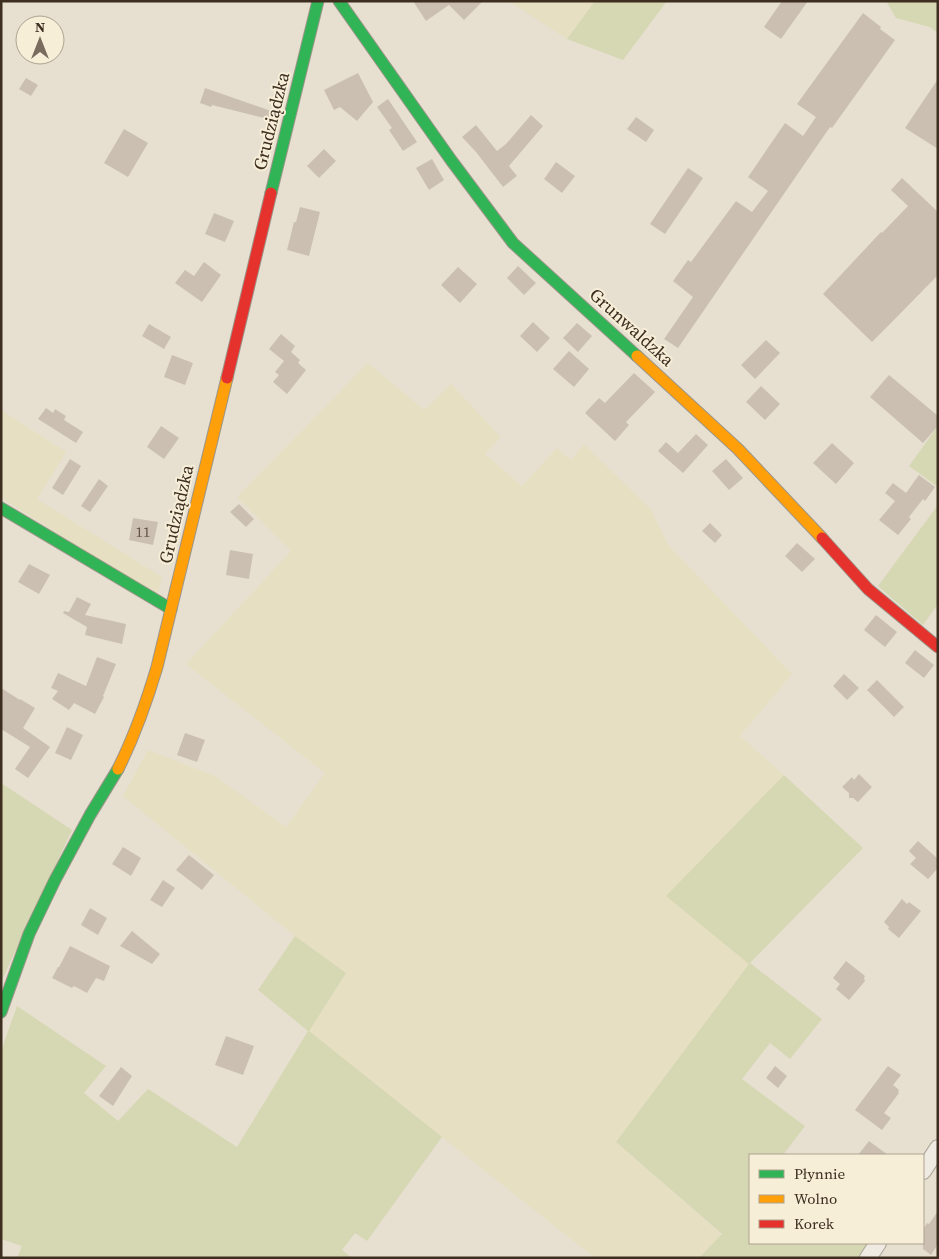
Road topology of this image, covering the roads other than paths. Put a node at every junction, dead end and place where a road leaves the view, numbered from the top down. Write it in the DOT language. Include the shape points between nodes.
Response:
graph roads {
  1 [pos="318,1"];
  2 [pos="339,1"];
  3 [pos="1,508"];
  4 [pos="172,609"];
  5 [pos="938,647"];
  6 [pos="1,1012"];
  7 [pos="938,1148"];
  8 [pos="924,1169"];
  9 [pos="877,1244"];
  10 [pos="868,1258"];
  1 -- 4 [label="street, Grudziądzka"];
  2 -- 5 [label="street, Grunwaldzka" via="513,243 738,449 868,588"];
  3 -- 4 [label="street"];
  4 -- 6 [label="street, Grudziądzka" via="152,686 132,740 55,880 30,934"];
  7 -- 8 [label="street"];
  9 -- 10 [label="street"];
}
